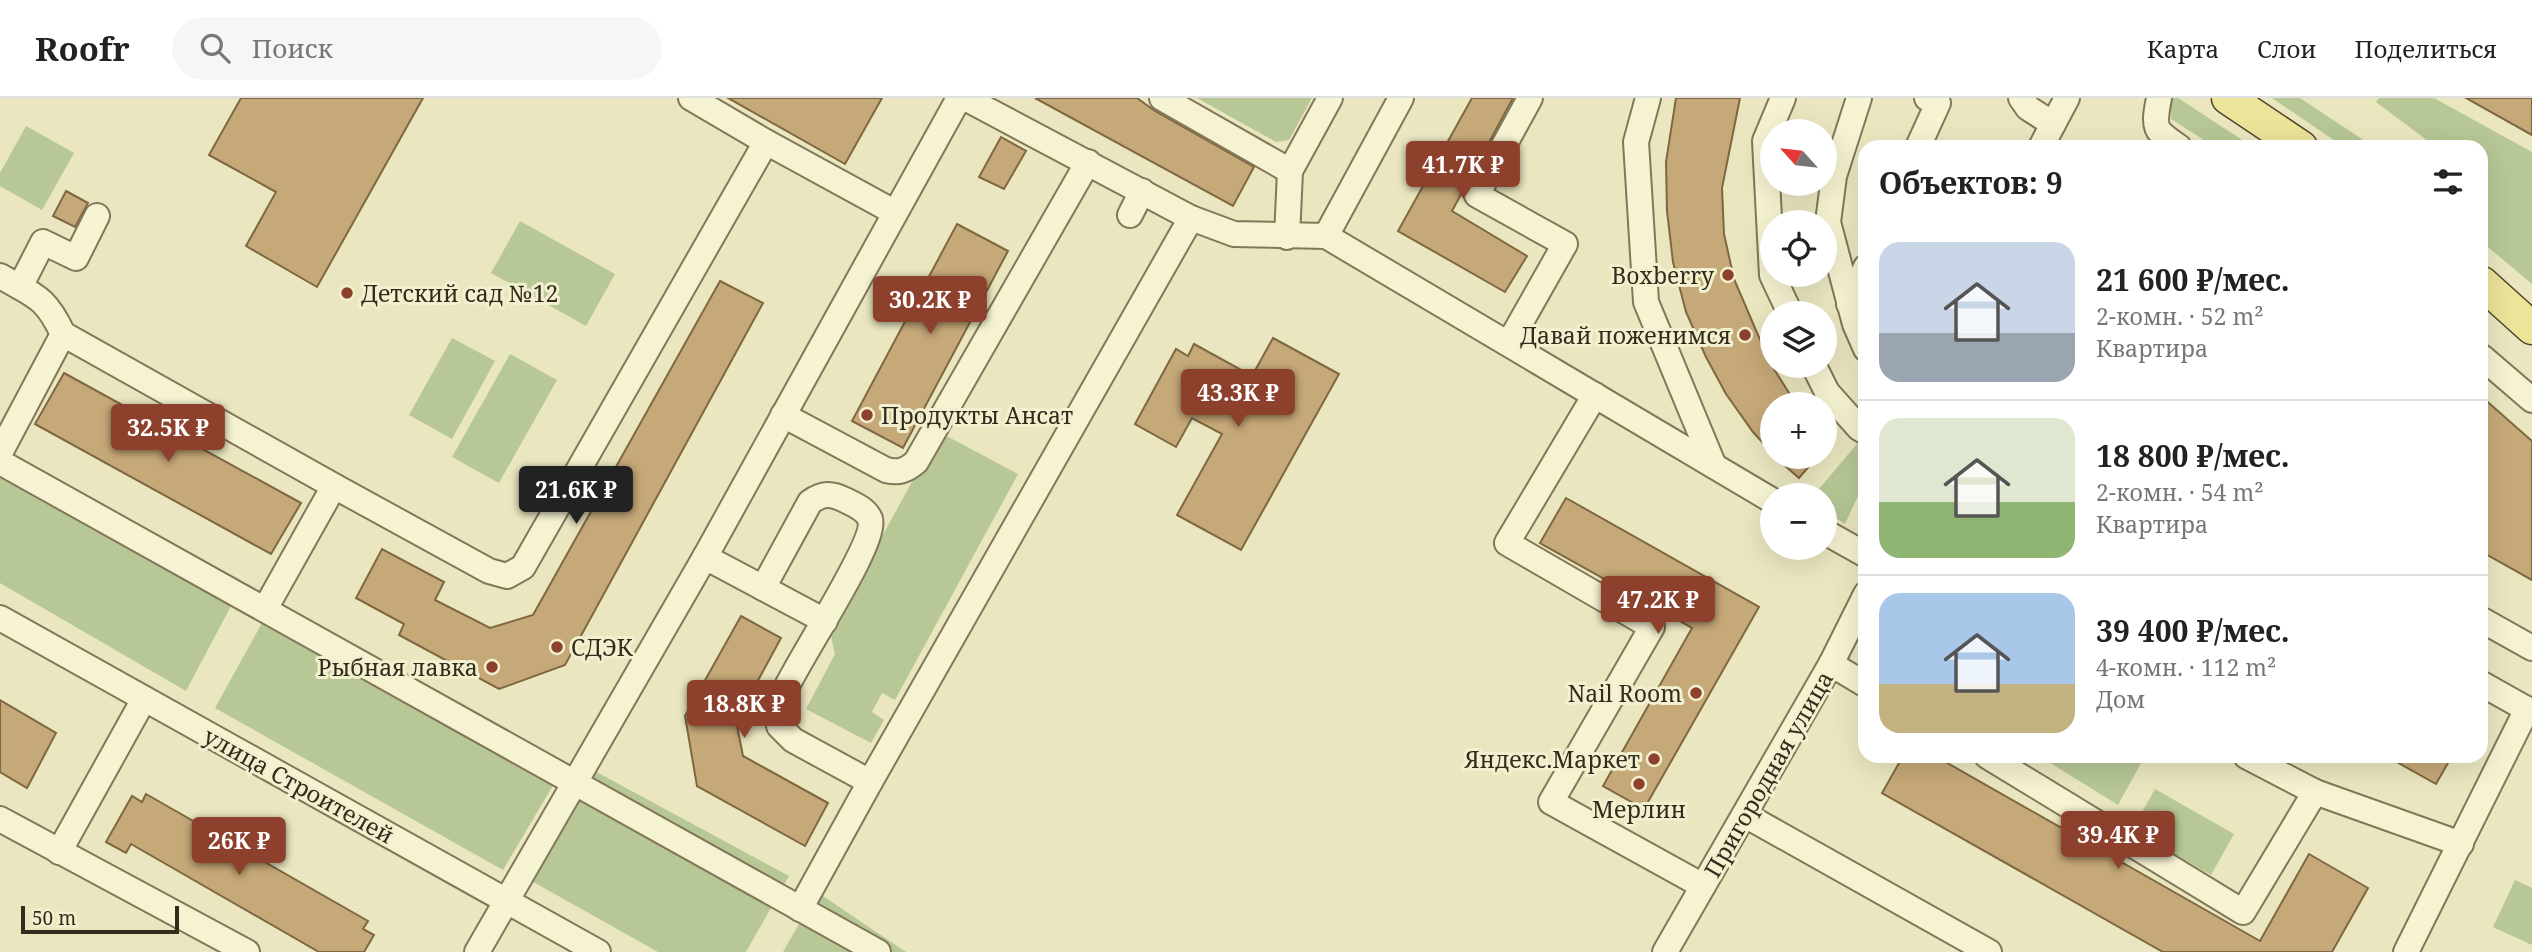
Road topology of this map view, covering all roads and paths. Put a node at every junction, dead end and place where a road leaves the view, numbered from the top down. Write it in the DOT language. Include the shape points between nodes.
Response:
graph roads {
  1 [pos="691,98"];
  2 [pos="959,98"];
  3 [pos="965,98"];
  4 [pos="1161,98"];
  5 [pos="1331,98"];
  6 [pos="1401,98"];
  7 [pos="1530,98"];
  8 [pos="1648,98"];
  9 [pos="1783,98"];
  10 [pos="1859,98"];
  11 [pos="1927,98"];
  12 [pos="2021,98"];
  13 [pos="2067,98"];
  14 [pos="2159,98"];
  15 [pos="2228,98"];
  16 [pos="1005,107"];
  17 [pos="2053,124"];
  18 [pos="1921,140"];
  19 [pos="2044,140"];
  20 [pos="2168,140"];
  21 [pos="2291,140"];
  22 [pos="766,142"];
  23 [pos="1088,162"];
  24 [pos="1290,171"];
  25 [pos="1142,191"];
  26 [pos="894,212"];
  27 [pos="1130,215"];
  28 [pos="97,216"];
  29 [pos="1191,218"];
  30 [pos="1326,236"];
  31 [pos="1287,237"];
  32 [pos="10,282"];
  33 [pos="1858,284"];
  34 [pos="2488,288"];
  35 [pos="1784,301"];
  36 [pos="1849,304"];
  37 [pos="2532,328"];
  38 [pos="1858,332"];
  39 [pos="63,334"];
  40 [pos="1509,343"];
  41 [pos="2488,362"];
  42 [pos="1820,378"];
  43 [pos="1595,395"];
  44 [pos="2532,400"];
  45 [pos="783,415"];
  46 [pos="1858,427"];
  47 [pos="0,453"];
  48 [pos="0,462"];
  49 [pos="1714,466"];
  50 [pos="334,486"];
  51 [pos="1760,493"];
  52 [pos="1837,539"];
  53 [pos="1858,551"];
  54 [pos="705,557"];
  55 [pos="763,589"];
  56 [pos="265,608"];
  57 [pos="1858,610"];
  58 [pos="0,618"];
  59 [pos="825,621"];
  60 [pos="2488,623"];
  61 [pos="2532,648"];
  62 [pos="1831,664"];
  63 [pos="1858,680"];
  64 [pos="2488,687"];
  65 [pos="144,699"];
  66 [pos="2530,710"];
  67 [pos="2002,763"];
  68 [pos="2259,763"];
  69 [pos="575,782"];
  70 [pos="870,782"];
  71 [pos="2315,792"];
  72 [pos="1745,814"];
  73 [pos="0,819"];
  74 [pos="2461,844"];
  75 [pos="59,852"];
  76 [pos="1703,886"];
  77 [pos="505,900"];
  78 [pos="800,909"];
  79 [pos="247,952"];
  80 [pos="477,952"];
  81 [pos="598,952"];
  82 [pos="878,952"];
  83 [pos="1665,952"];
  84 [pos="1989,952"];
  85 [pos="2406,952"];
  1 -- 22 [label="street"];
  2 -- 26 [label="street"];
  3 -- 16 [label="street"];
  4 -- 24 [label="street"];
  5 -- 24 [label="street"];
  6 -- 30 [label="street"];
  7 -- 40 [label="street" via="1477,195 1565,244"];
  8 -- 49 [label="street" via="1636,142 1646,302"];
  9 -- 35 [label="street" via="1765,141 1772,275"];
  10 -- 36 [label="street" via="1833,176 1828,222"];
  11 -- 18 [label="street" via="1938,103"];
  12 -- 17 [label="street"];
  13 -- 17 [label="street"];
  14 -- 20 [label="street" via="2155,126"];
  15 -- 21 [label="main road"];
  16 -- 23 [label="street"];
  17 -- 19 [label="street"];
  22 -- 26 [label="street"];
  22 -- 50 [label="street" via="523,567 508,576 489,571"];
  23 -- 25 [label="street"];
  23 -- 45 [label="street" via="916,462 906,470 886,470"];
  24 -- 31 [label="street"];
  25 -- 27 [label="street"];
  25 -- 29 [label="street"];
  26 -- 45 [label="street"];
  28 -- 32 [label="street" via="76,258 43,242"];
  29 -- 31 [label="street" via="1234,234"];
  29 -- 70 [label="street"];
  30 -- 31 [label="street"];
  30 -- 40 [label="street"];
  32 -- 39 [label="street" via="52,310"];
  33 -- 36 [label="street"];
  34 -- 37 [label="main road"];
  36 -- 38 [label="street"];
  39 -- 47 [label="street"];
  39 -- 50 [label="street"];
  40 -- 43 [label="street"];
  41 -- 44 [label="street"];
  42 -- 46 [label="street"];
  43 -- 49 [label="street"];
  43 -- 76 [label="street" via="1507,543 1652,627 1552,802"];
  45 -- 54 [label="street"];
  48 -- 56 [label="street"];
  49 -- 51 [label="street"];
  50 -- 56 [label="street"];
  52 -- 53 [label="street"];
  54 -- 55 [label="street"];
  54 -- 69 [label="street"];
  55 -- 59 [label="street"];
  55 -- 59 [label="street" via="810,502 820,495 841,498 866,512 870,529"];
  56 -- 69 [label="street"];
  57 -- 62 [label="street, Пригородная улица"];
  58 -- 65 [label="street, улица Строителей"];
  59 -- 70 [label="street" via="777,707 779,726 793,740"];
  60 -- 61 [label="street"];
  62 -- 63 [label="street"];
  62 -- 72 [label="street, Пригородная улица"];
  64 -- 66 [label="street"];
  65 -- 75 [label="street"];
  65 -- 77 [label="street, улица Строителей"];
  66 -- 74 [label="street"];
  67 -- 71 [label="street" via="2243,912"];
  68 -- 71 [label="street"];
  69 -- 77 [label="street"];
  69 -- 78 [label="street"];
  70 -- 78 [label="street"];
  71 -- 74 [label="street"];
  72 -- 76 [label="street, Пригородная улица"];
  72 -- 84 [label="street"];
  73 -- 75 [label="street"];
  74 -- 85 [label="street"];
  75 -- 79 [label="street"];
  76 -- 83 [label="street, Пригородная улица"];
  77 -- 80 [label="street"];
  77 -- 81 [label="street, улица Строителей"];
  78 -- 82 [label="street"];
}
